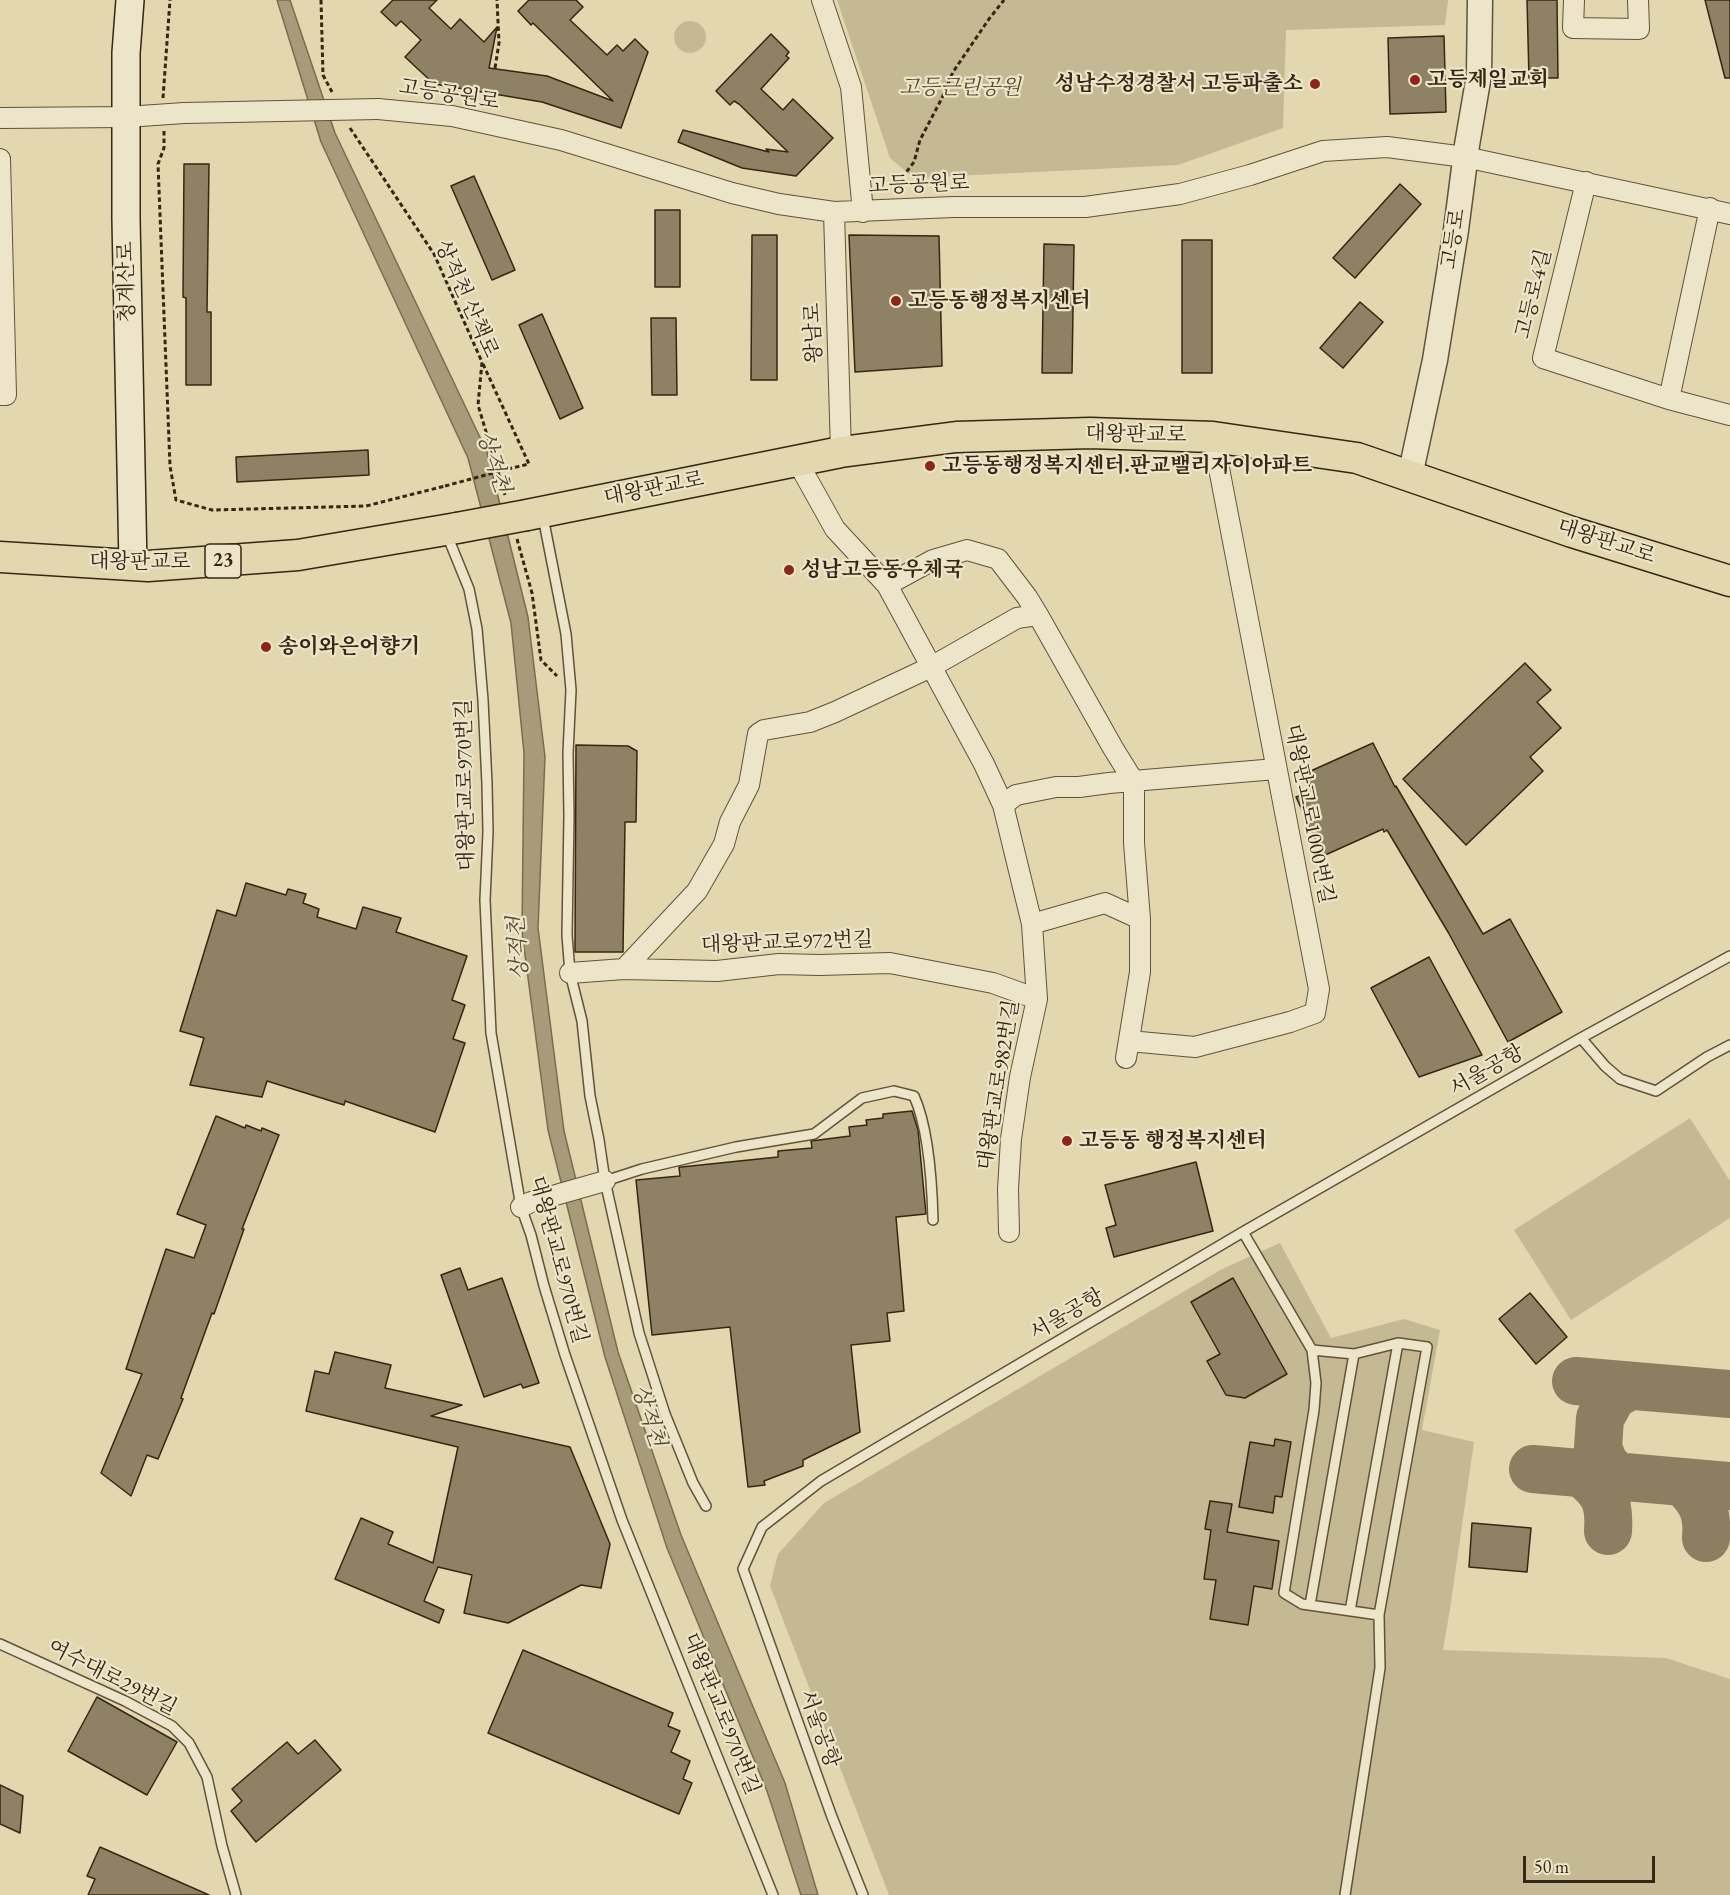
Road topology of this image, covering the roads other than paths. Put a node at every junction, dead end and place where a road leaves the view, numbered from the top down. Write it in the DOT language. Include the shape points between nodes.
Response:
graph roads {
  1 [pos="129,0"];
  2 [pos="822,0"];
  3 [pos="1480,0"];
  4 [pos="1574,0"];
  5 [pos="1638,0"];
  6 [pos="0,117"];
  7 [pos="126,117"];
  8 [pos="1466,157"];
  9 [pos="0,159"];
  10 [pos="1586,182"];
  11 [pos="1710,208"];
  12 [pos="834,212"];
  13 [pos="863,212"];
  14 [pos="1730,214"];
  15 [pos="0,394"];
  16 [pos="1669,399"];
  17 [pos="1730,415"];
  18 [pos="1213,437"];
  19 [pos="841,452"];
  20 [pos="797,461"];
  21 [pos="1410,476"];
  22 [pos="523,516"];
  23 [pos="451,530"];
  24 [pos="0,557"];
  25 [pos="133,565"];
  26 [pos="1730,580"];
  27 [pos="887,585"];
  28 [pos="1038,615"];
  29 [pos="931,667"];
  30 [pos="1276,769"];
  31 [pos="1134,782"];
  32 [pos="1003,805"];
  33 [pos="1140,919"];
  34 [pos="1032,924"];
  35 [pos="1730,956"];
  36 [pos="624,969"];
  37 [pos="570,974"];
  38 [pos="1037,999"];
  39 [pos="1581,1038"];
  40 [pos="1730,1045"];
  41 [pos="600,1183"];
  42 [pos="526,1205"];
  43 [pos="933,1220"];
  44 [pos="1009,1232"];
  45 [pos="1243,1232"];
  46 [pos="1398,1343"];
  47 [pos="1312,1350"];
  48 [pos="1354,1354"];
  49 [pos="706,1506"];
  50 [pos="1310,1605"];
  51 [pos="1350,1611"];
  52 [pos="1379,1615"];
  53 [pos="0,1644"];
  54 [pos="236,1895"];
  55 [pos="773,1895"];
  56 [pos="863,1895"];
  57 [pos="1345,1895"];
  1 -- 7 [label="main road, 청계산로"];
  2 -- 13 [label="street" via="851,87"];
  3 -- 8 [label="street, 고등로" via="1479,75"];
  4 -- 5 [label="street" via="1573,28 1639,29"];
  6 -- 7 [label="street"];
  7 -- 12 [label="street, 고등공원로, bridge" via="378,109 452,116 550,137 732,193"];
  7 -- 25 [label="main road, 청계산로"];
  8 -- 10 [label="street"];
  8 -- 13 [label="street, 고등공원로" via="1387,147 1323,151 1180,194 1095,206"];
  8 -- 21 [label="street, 고등로" via="1435,360"];
  9 -- 15 [label="street" via="6,395"];
  10 -- 11 [label="street"];
  10 -- 16 [label="street, 고등로4길" via="1543,358"];
  11 -- 14 [label="street"];
  11 -- 16 [label="street"];
  12 -- 13 [label="street, 고등공원로"];
  12 -- 19 [label="street, 왕남로"];
  16 -- 17 [label="street, 고등로4길"];
  18 -- 19 [label="main road, 대왕판교로 / 23" via="1090,433 956,437"];
  18 -- 21 [label="main road, 대왕판교로 / 23" via="1357,458"];
  18 -- 30 [label="street, 대왕판교로1000번길"];
  19 -- 20 [label="main road, 대왕판교로 / 23"];
  20 -- 22 [label="main road, 대왕판교로 / 23"];
  20 -- 27 [label="street, 대왕판교로982번길" via="835,529"];
  21 -- 26 [label="main road, 대왕판교로 / 23" via="1572,532"];
  22 -- 23 [label="main road, 23, bridge"];
  22 -- 37 [label="lane" via="566,634 571,690 567,935"];
  23 -- 25 [label="main road, 대왕판교로 / 23" via="297,555"];
  23 -- 42 [label="lane, 대왕판교로970번길" via="477,629 483,700 488,832 484,900 491,1033"];
  24 -- 25 [label="main road, 대왕판교로 / 23"];
  27 -- 28 [label="street" via="933,560 967,550 998,559"];
  27 -- 29 [label="street, 대왕판교로982번길"];
  28 -- 29 [label="street" via="1017,618"];
  28 -- 31 [label="street"];
  29 -- 32 [label="street, 대왕판교로982번길"];
  29 -- 36 [label="street" via="810,722 758,734 749,785 730,822 724,844 697,891"];
  30 -- 31 [label="street"];
  30 -- 33 [label="street, 대왕판교로1000번길" via="1319,989 1315,1013 1195,1047 1127,1050 1140,972"];
  31 -- 32 [label="street" via="1056,787 1016,795"];
  31 -- 33 [label="street"];
  32 -- 34 [label="street, 대왕판교로982번길"];
  33 -- 34 [label="street" via="1106,903"];
  34 -- 38 [label="street, 대왕판교로982번길"];
  35 -- 39 [label="lane, 서울공항"];
  36 -- 37 [label="street, 대왕판교로972번길"];
  36 -- 38 [label="street, 대왕판교로972번길" via="717,971 779,964 891,963 993,983"];
  37 -- 41 [label="lane" via="582,1021 599,1140"];
  38 -- 44 [label="street, 대왕판교로982번길" via="1011,1139"];
  39 -- 40 [label="lane" via="1620,1078 1656,1091"];
  39 -- 45 [label="lane, 서울공항"];
  41 -- 42 [label="street"];
  41 -- 43 [label="lane" via="736,1146 814,1134 862,1098 894,1091 914,1095 922,1113"];
  41 -- 49 [label="lane" via="639,1333 665,1414"];
  42 -- 55 [label="lane, 대왕판교로970번길" via="565,1355 622,1520"];
  45 -- 47 [label="lane"];
  45 -- 56 [label="lane, 서울공항" via="821,1481 762,1527 743,1569"];
  46 -- 48 [label="lane"];
  46 -- 51 [label="lane"];
  46 -- 52 [label="lane" via="1426,1347"];
  47 -- 48 [label="lane"];
  47 -- 50 [label="lane" via="1314,1410 1284,1593"];
  48 -- 50 [label="lane"];
  50 -- 51 [label="lane"];
  51 -- 52 [label="lane"];
  52 -- 57 [label="lane" via="1380,1668"];
  53 -- 54 [label="lane, 여수대로29번길" via="125,1701 172,1726 189,1743 207,1777"];
}
